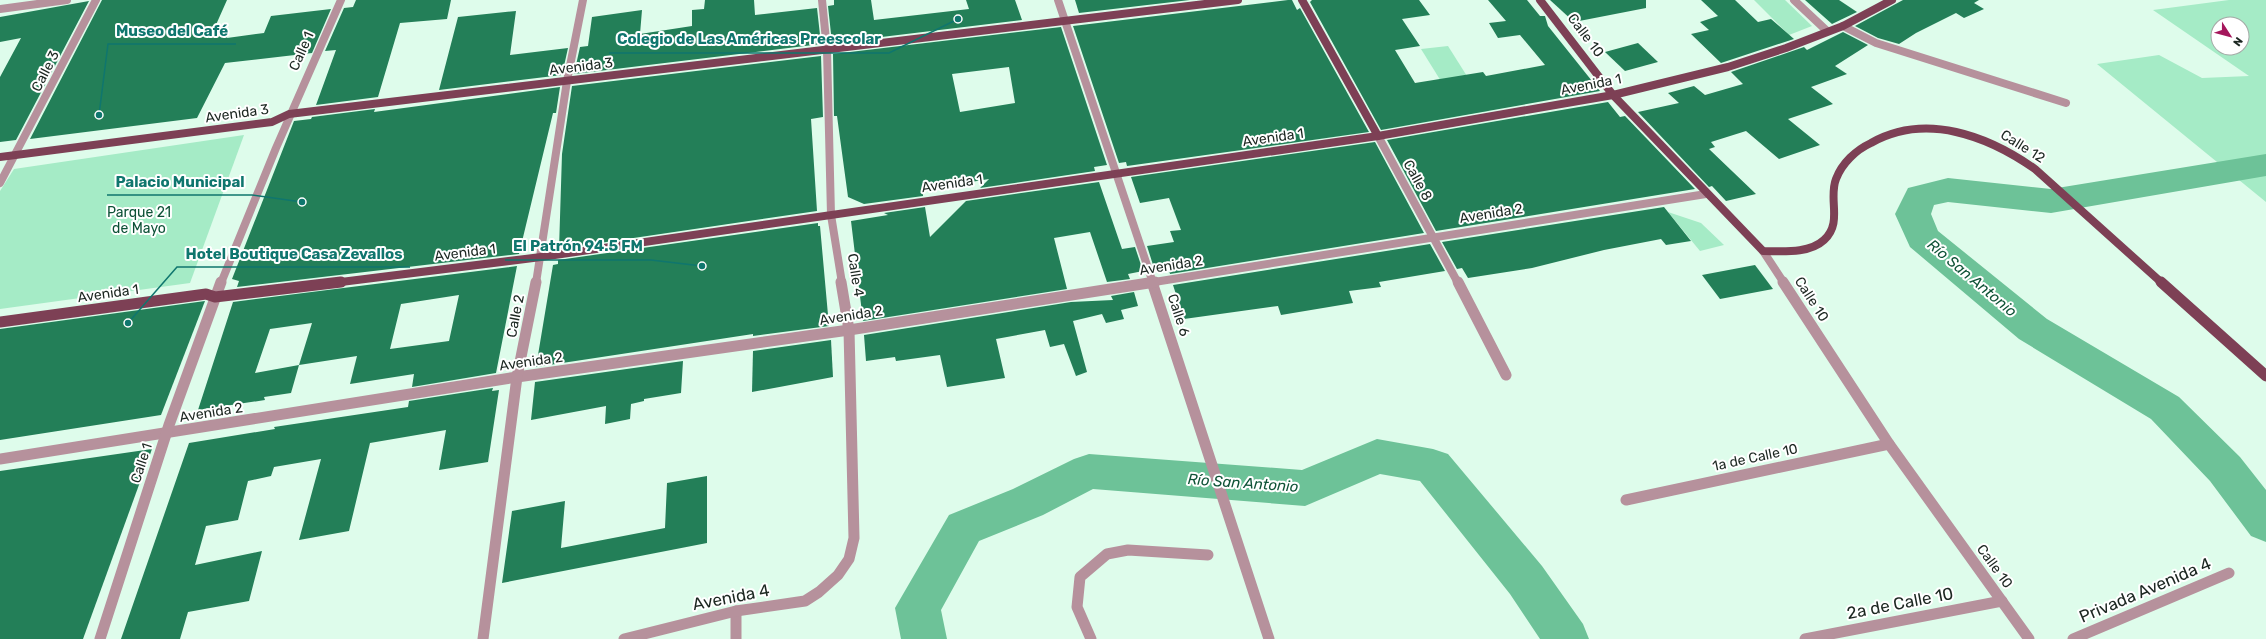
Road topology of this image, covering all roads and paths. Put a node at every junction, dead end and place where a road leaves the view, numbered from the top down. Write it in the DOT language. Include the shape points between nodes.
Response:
graph roads {
  1 [pos="67,0"];
  2 [pos="96,0"];
  3 [pos="341,0"];
  4 [pos="583,0"];
  5 [pos="822,0"];
  6 [pos="1058,0"];
  7 [pos="1238,0"];
  8 [pos="1302,0"];
  9 [pos="1540,0"];
  10 [pos="1794,0"];
  11 [pos="1892,0"];
  12 [pos="0,9"];
  13 [pos="1065,20"];
  14 [pos="1843,26"];
  15 [pos="1827,31"];
  16 [pos="827,50"];
  17 [pos="567,81"];
  18 [pos="1613,95"];
  19 [pos="2066,103"];
  20 [pos="289,114"];
  21 [pos="1378,136"];
  22 [pos="17,154"];
  23 [pos="0,156"];
  24 [pos="1117,173"];
  25 [pos="0,183"];
  26 [pos="1706,194"];
  27 [pos="831,215"];
  28 [pos="1434,236"];
  29 [pos="1763,251"];
  30 [pos="541,256"];
  31 [pos="1153,282"];
  32 [pos="215,297"];
  33 [pos="0,322"];
  34 [pos="849,330"];
  35 [pos="1506,375"];
  36 [pos="2266,376"];
  37 [pos="517,377"];
  38 [pos="166,433"];
  39 [pos="1889,444"];
  40 [pos="0,459"];
  41 [pos="1626,500"];
  42 [pos="1208,555"];
  43 [pos="2230,573"];
  44 [pos="838,575"];
  45 [pos="2002,601"];
  46 [pos="736,611"];
  47 [pos="100,639"];
  48 [pos="482,639"];
  49 [pos="624,639"];
  50 [pos="736,639"];
  51 [pos="1091,639"];
  52 [pos="1269,639"];
  53 [pos="1805,639"];
  54 [pos="2029,639"];
  55 [pos="2073,639"];
  1 -- 12 [label="street"];
  2 -- 22 [label="street, Calle 3"];
  3 -- 20 [label="street, Calle 1"];
  4 -- 17 [label="street, Calle 2"];
  5 -- 16 [label="street, Calle 4"];
  6 -- 13 [label="street, Calle 6"];
  7 -- 13 [label="main road, Avenida 3"];
  8 -- 21 [label="main road, Calle 8"];
  9 -- 18 [label="main road, Calle 10"];
  10 -- 15 [label="street"];
  11 -- 14 [label="main road, Avenida 1"];
  13 -- 16 [label="main road, Avenida 3"];
  13 -- 24 [label="street, Calle 6"];
  14 -- 15 [label="main road, Avenida 1"];
  14 -- 19 [label="street" via="1876,43"];
  15 -- 18 [label="main road, Avenida 1" via="1728,67"];
  16 -- 17 [label="main road, Avenida 3"];
  16 -- 27 [label="street, Calle 4"];
  17 -- 20 [label="main road, Avenida 3"];
  17 -- 30 [label="street, Calle 2"];
  18 -- 21 [label="main road, Avenida 1"];
  18 -- 26 [label="main road, Calle 10"];
  20 -- 22 [label="main road, Avenida 3" via="272,122"];
  20 -- 32 [label="street, Calle 1"];
  21 -- 24 [label="main road, Avenida 1"];
  21 -- 28 [label="street, Calle 8"];
  22 -- 23 [label="main road, Avenida 3"];
  22 -- 25 [label="street, Calle 3"];
  24 -- 27 [label="main road, Avenida 1"];
  24 -- 31 [label="street, Calle 6"];
  26 -- 28 [label="street, Avenida 2"];
  26 -- 29 [label="main road, Calle 10"];
  27 -- 30 [label="main road, Avenida 1"];
  27 -- 34 [label="street, Calle 4"];
  28 -- 31 [label="street, Avenida 2"];
  28 -- 35 [label="street, Calle 8"];
  29 -- 36 [label="main road, Calle 12" via="1806,249 1819,243 1830,233 1835,218 1835,181 1844,164 1857,151 1893,133 1943,128 1963,132 2005,149 2035,169"];
  29 -- 39 [label="street, Calle 10"];
  30 -- 32 [label="main road, Avenida 1"];
  30 -- 37 [label="street, Calle 2"];
  31 -- 34 [label="street, Avenida 2"];
  31 -- 52 [label="street, Calle 6"];
  32 -- 33 [label="main road, Avenida 1" via="206,294"];
  32 -- 38 [label="street, Calle 1"];
  34 -- 37 [label="street, Avenida 2"];
  34 -- 44 [label="street, Calle 4" via="854,538 849,559"];
  37 -- 38 [label="street, Avenida 2"];
  37 -- 48 [label="street, Calle 2"];
  38 -- 40 [label="street, Avenida 2"];
  38 -- 47 [label="street, Calle 1"];
  39 -- 41 [label="street, 1a de Calle 10"];
  39 -- 45 [label="street, Calle 10"];
  42 -- 51 [label="street" via="1128,550 1107,554 1080,577 1077,607"];
  43 -- 55 [label="street, Privada Avenida 4"];
  44 -- 46 [label="street, Avenida 4" via="805,601"];
  45 -- 53 [label="street, 2a de Calle 10"];
  45 -- 54 [label="street, Calle 10"];
  46 -- 49 [label="street, Avenida 4"];
  46 -- 50 [label="street"];
}
